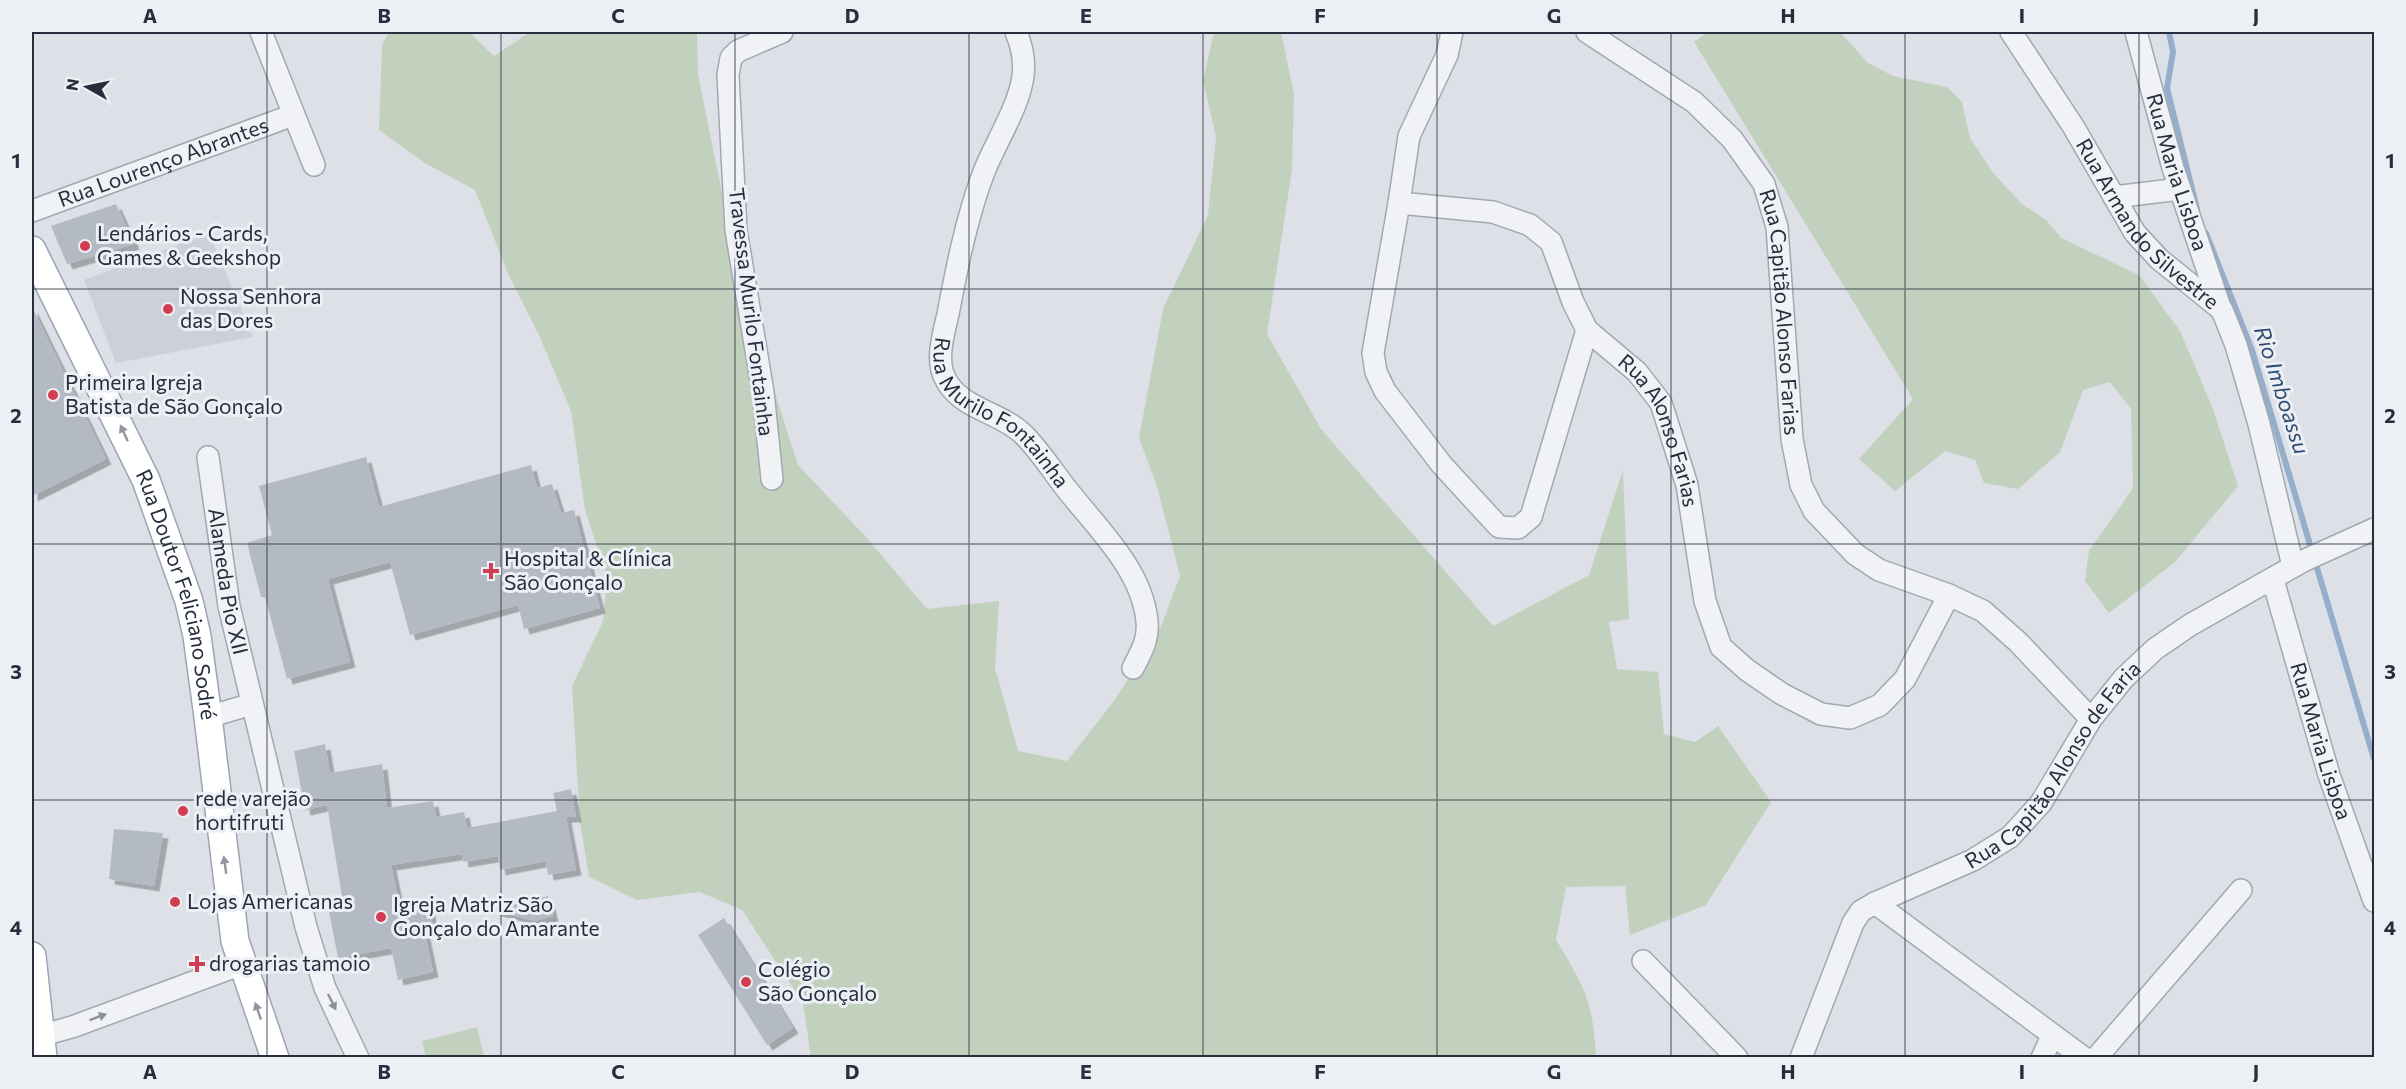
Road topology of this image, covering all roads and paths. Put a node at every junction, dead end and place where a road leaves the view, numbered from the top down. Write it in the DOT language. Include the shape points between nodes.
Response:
graph roads {
  1 [pos="261,32"];
  2 [pos="782,32"];
  3 [pos="1016,32"];
  4 [pos="1452,32"];
  5 [pos="1587,32"];
  6 [pos="2011,32"];
  7 [pos="2136,32"];
  8 [pos="293,115"];
  9 [pos="314,165"];
  10 [pos="2180,189"];
  11 [pos="2114,197"];
  12 [pos="1399,203"];
  13 [pos="32,211"];
  14 [pos="32,250"];
  15 [pos="2222,310"];
  16 [pos="1587,330"];
  17 [pos="208,457"];
  18 [pos="772,479"];
  19 [pos="2374,529"];
  20 [pos="2298,564"];
  21 [pos="2273,580"];
  22 [pos="1949,596"];
  23 [pos="1132,668"];
  24 [pos="252,704"];
  25 [pos="208,717"];
  26 [pos="2091,719"];
  27 [pos="2241,890"];
  28 [pos="2374,901"];
  29 [pos="1875,903"];
  30 [pos="32,956"];
  31 [pos="1643,961"];
  32 [pos="242,964"];
  33 [pos="2052,1036"];
  34 [pos="39,1044"];
  35 [pos="275,1058"];
  36 [pos="358,1058"];
  37 [pos="1737,1058"];
  38 [pos="1802,1058"];
  39 [pos="2042,1058"];
  40 [pos="2084,1058"];
  41 [pos="2096,1058"];
  1 -- 8 [label="street"];
  2 -- 18 [label="street, Travessa Murilo Fontainha" via="738,51 731,58 728,75 738,241"];
  3 -- 23 [label="street, Rua Murilo Fontainha" via="1022,46 1023,78 982,176 963,238 944,333 943,374 953,392 1022,434 1118,552 1139,591 1148,620 1147,640"];
  4 -- 12 [label="street" via="1448,55 1409,136"];
  5 -- 22 [label="street, Rua Capitão Alonso Farias" via="1694,102 1732,139 1764,184 1778,227 1792,439 1801,485 1814,511 1855,554 1879,570"];
  6 -- 11 [label="street, Rua Armando Silvestre"];
  7 -- 10 [label="street, Rua Maria Lisboa"];
  8 -- 9 [label="street"];
  8 -- 13 [label="street, Rua Lourenço Abrantes"];
  10 -- 11 [label="street"];
  10 -- 15 [label="street, Rua Maria Lisboa"];
  11 -- 15 [label="street, Rua Armando Silvestre" via="2135,233 2159,259"];
  12 -- 16 [label="street" via="1493,212 1530,225 1551,242"];
  12 -- 16 [label="street, Rua Alonso Farias" via="1373,353 1376,372 1385,391 1442,465 1499,527 1518,528 1531,517"];
  25 -- 14 [label="main road, Rua Doutor Feliciano Sodré, one-way" via="197,636 169,540 116,416"];
  15 -- 20 [label="street, Rua Armando Silvestre" via="2236,345"];
  16 -- 22 [label="street, Rua Alonso Farias" via="1637,372 1661,403 1687,485 1705,601 1721,647 1747,670 1821,714 1850,718 1880,705 1905,679"];
  17 -- 24 [label="street, Alameda Pio XII" via="229,606"];
  19 -- 20 [label="street, Rua Capitão Alonso de Faria"];
  20 -- 21 [label="street, Rua Capitão Alonso de Faria"];
  21 -- 26 [label="street, Rua Capitão Alonso de Faria" via="2190,625 2155,649 2124,678"];
  21 -- 28 [label="street, Rua Maria Lisboa" via="2330,775"];
  22 -- 26 [label="street" via="1983,611"];
  24 -- 25 [label="street"];
  24 -- 36 [label="street, Alameda Pio XII, one-way" via="306,927 325,988"];
  32 -- 25 [label="main road, Rua Doutor Feliciano Sodré, one-way" via="234,929"];
  26 -- 29 [label="street, Rua Capitão Alonso de Faria" via="2041,803 2010,837 1973,860"];
  27 -- 41 [label="street"];
  29 -- 33 [label="street"];
  29 -- 38 [label="street, Rua Capitão Alonso de Faria" via="1853,923"];
  30 -- 34 [label="main road"];
  31 -- 37 [label="street"];
  34 -- 32 [label="street, one-way"];
  35 -- 32 [label="main road, Rua Doutor Feliciano Sodré, one-way"];
  33 -- 39 [label="street"];
  33 -- 40 [label="street"];
}
